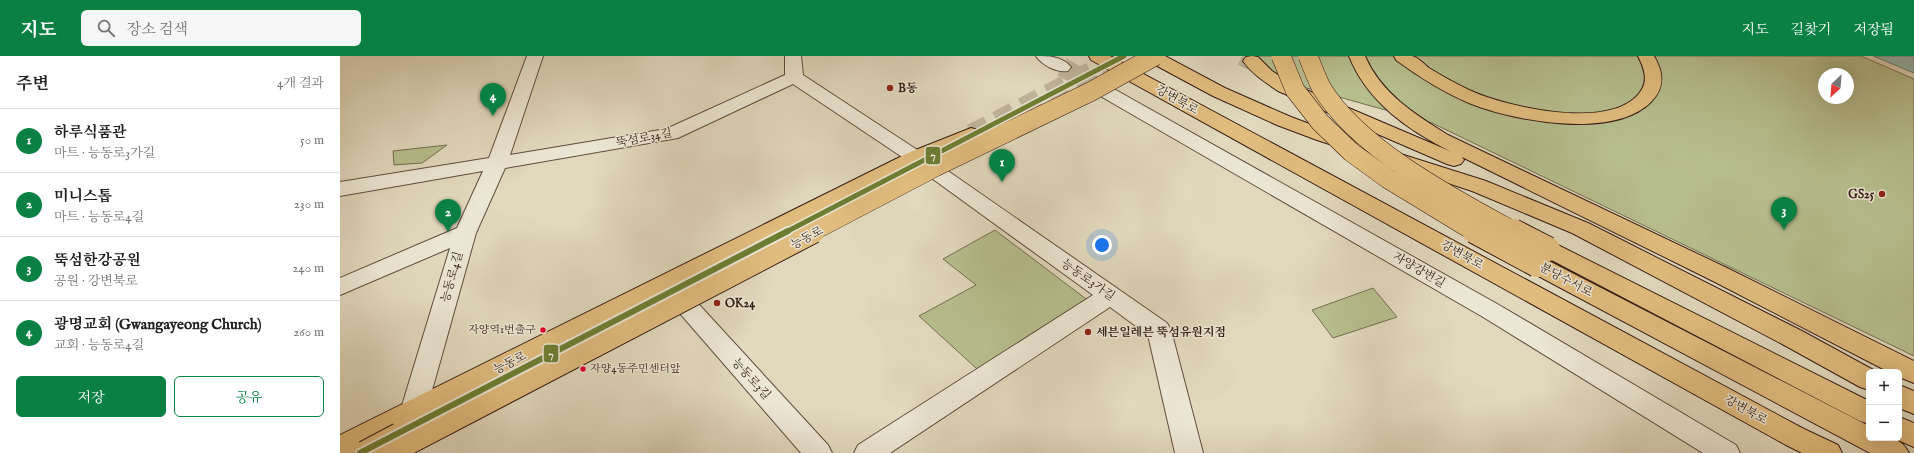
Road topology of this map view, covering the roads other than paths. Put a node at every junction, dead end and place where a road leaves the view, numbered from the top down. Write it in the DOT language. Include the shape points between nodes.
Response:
graph roads {
  1 [pos="535,56"];
  2 [pos="793,56"];
  3 [pos="1044,56"];
  4 [pos="1097,56"];
  5 [pos="1130,56"];
  6 [pos="1152,56"];
  7 [pos="1155,56"];
  8 [pos="1281,56"];
  9 [pos="1308,56"];
  10 [pos="1357,56"];
  11 [pos="1402,56"];
  12 [pos="1646,56"];
  13 [pos="1252,61"];
  14 [pos="1060,68"];
  15 [pos="794,77"];
  16 [pos="1108,94"];
  17 [pos="977,137"];
  18 [pos="496,163"];
  19 [pos="923,164"];
  20 [pos="340,189"];
  21 [pos="465,233"];
  22 [pos="1632,254"];
  23 [pos="1543,257"];
  24 [pos="340,287"];
  25 [pos="1110,296"];
  26 [pos="685,304"];
  27 [pos="1793,338"];
  28 [pos="1866,370"];
  29 [pos="1914,373"];
  30 [pos="1866,378"];
  31 [pos="1902,385"];
  32 [pos="1914,391"];
  33 [pos="1902,397"];
  34 [pos="1914,403"];
  35 [pos="413,412"];
  36 [pos="1866,412"];
  37 [pos="1902,430"];
  38 [pos="1914,436"];
  39 [pos="1795,437"];
  40 [pos="340,448"];
  41 [pos="365,453"];
  42 [pos="388,453"];
  43 [pos="408,453"];
  44 [pos="818,453"];
  45 [pos="868,453"];
  46 [pos="1189,453"];
  47 [pos="1726,453"];
  48 [pos="1816,453"];
  49 [pos="1828,453"];
  50 [pos="1895,453"];
  1 -- 18 [label="street, 능동로4길"];
  2 -- 15 [label="street"];
  3 -- 14 [label="street"];
  4 -- 39 [label="main road, 강변북로"];
  5 -- 41 [label="main road, bridge"];
  6 -- 22 [label="main road" via="1219,92 1284,121 1479,186 1580,228"];
  7 -- 42 [label="main road, bridge" via="1092,91 928,170"];
  8 -- 23 [label="main road, 분당수서로, bridge" via="1297,94 1334,137 1362,160 1444,213"];
  9 -- 23 [label="main road, 분당수서로, bridge" via="1315,76 1326,93 1371,142"];
  10 -- 29 [label="main road" via="1367,76 1394,106 1412,121 1441,138 1740,284"];
  11 -- 12 [label="main road" via="1432,78 1487,103 1534,115 1582,119 1618,114 1634,108 1645,100 1652,89 1654,77"];
  13 -- 22 [label="main road" via="1266,76 1284,87 1448,157"];
  15 -- 18 [label="street, 뚝섬로34길" via="671,134"];
  15 -- 19 [label="street"];
  16 -- 47 [label="street, 자양강변길" via="1491,311"];
  17 -- 19 [label="main road" via="962,152"];
  18 -- 20 [label="street, 뚝섬로34길"];
  18 -- 21 [label="street, 능동로4길"];
  19 -- 25 [label="street, 능동로3가길"];
  19 -- 26 [label="main road, 능동로"];
  19 -- 35 [label="main road, 능동로"];
  21 -- 24 [label="street"];
  21 -- 35 [label="street, 능동로4길"];
  22 -- 27 [label="main road"];
  23 -- 36 [label="main road, 분당수서로"];
  23 -- 50 [label="main road, 분당수서로"];
  25 -- 45 [label="street"];
  25 -- 46 [label="street, 능동로3가길" via="1159,330"];
  26 -- 43 [label="main road, 능동로"];
  26 -- 44 [label="street, 능동로3길"];
  27 -- 28 [label="main road"];
  27 -- 30 [label="main road"];
  31 -- 32 [label="main road"];
  33 -- 34 [label="main road"];
  35 -- 40 [label="main road, 능동로"];
  37 -- 38 [label="main road"];
  39 -- 48 [label="main road"];
  39 -- 49 [label="main road, 강변북로"];
}
